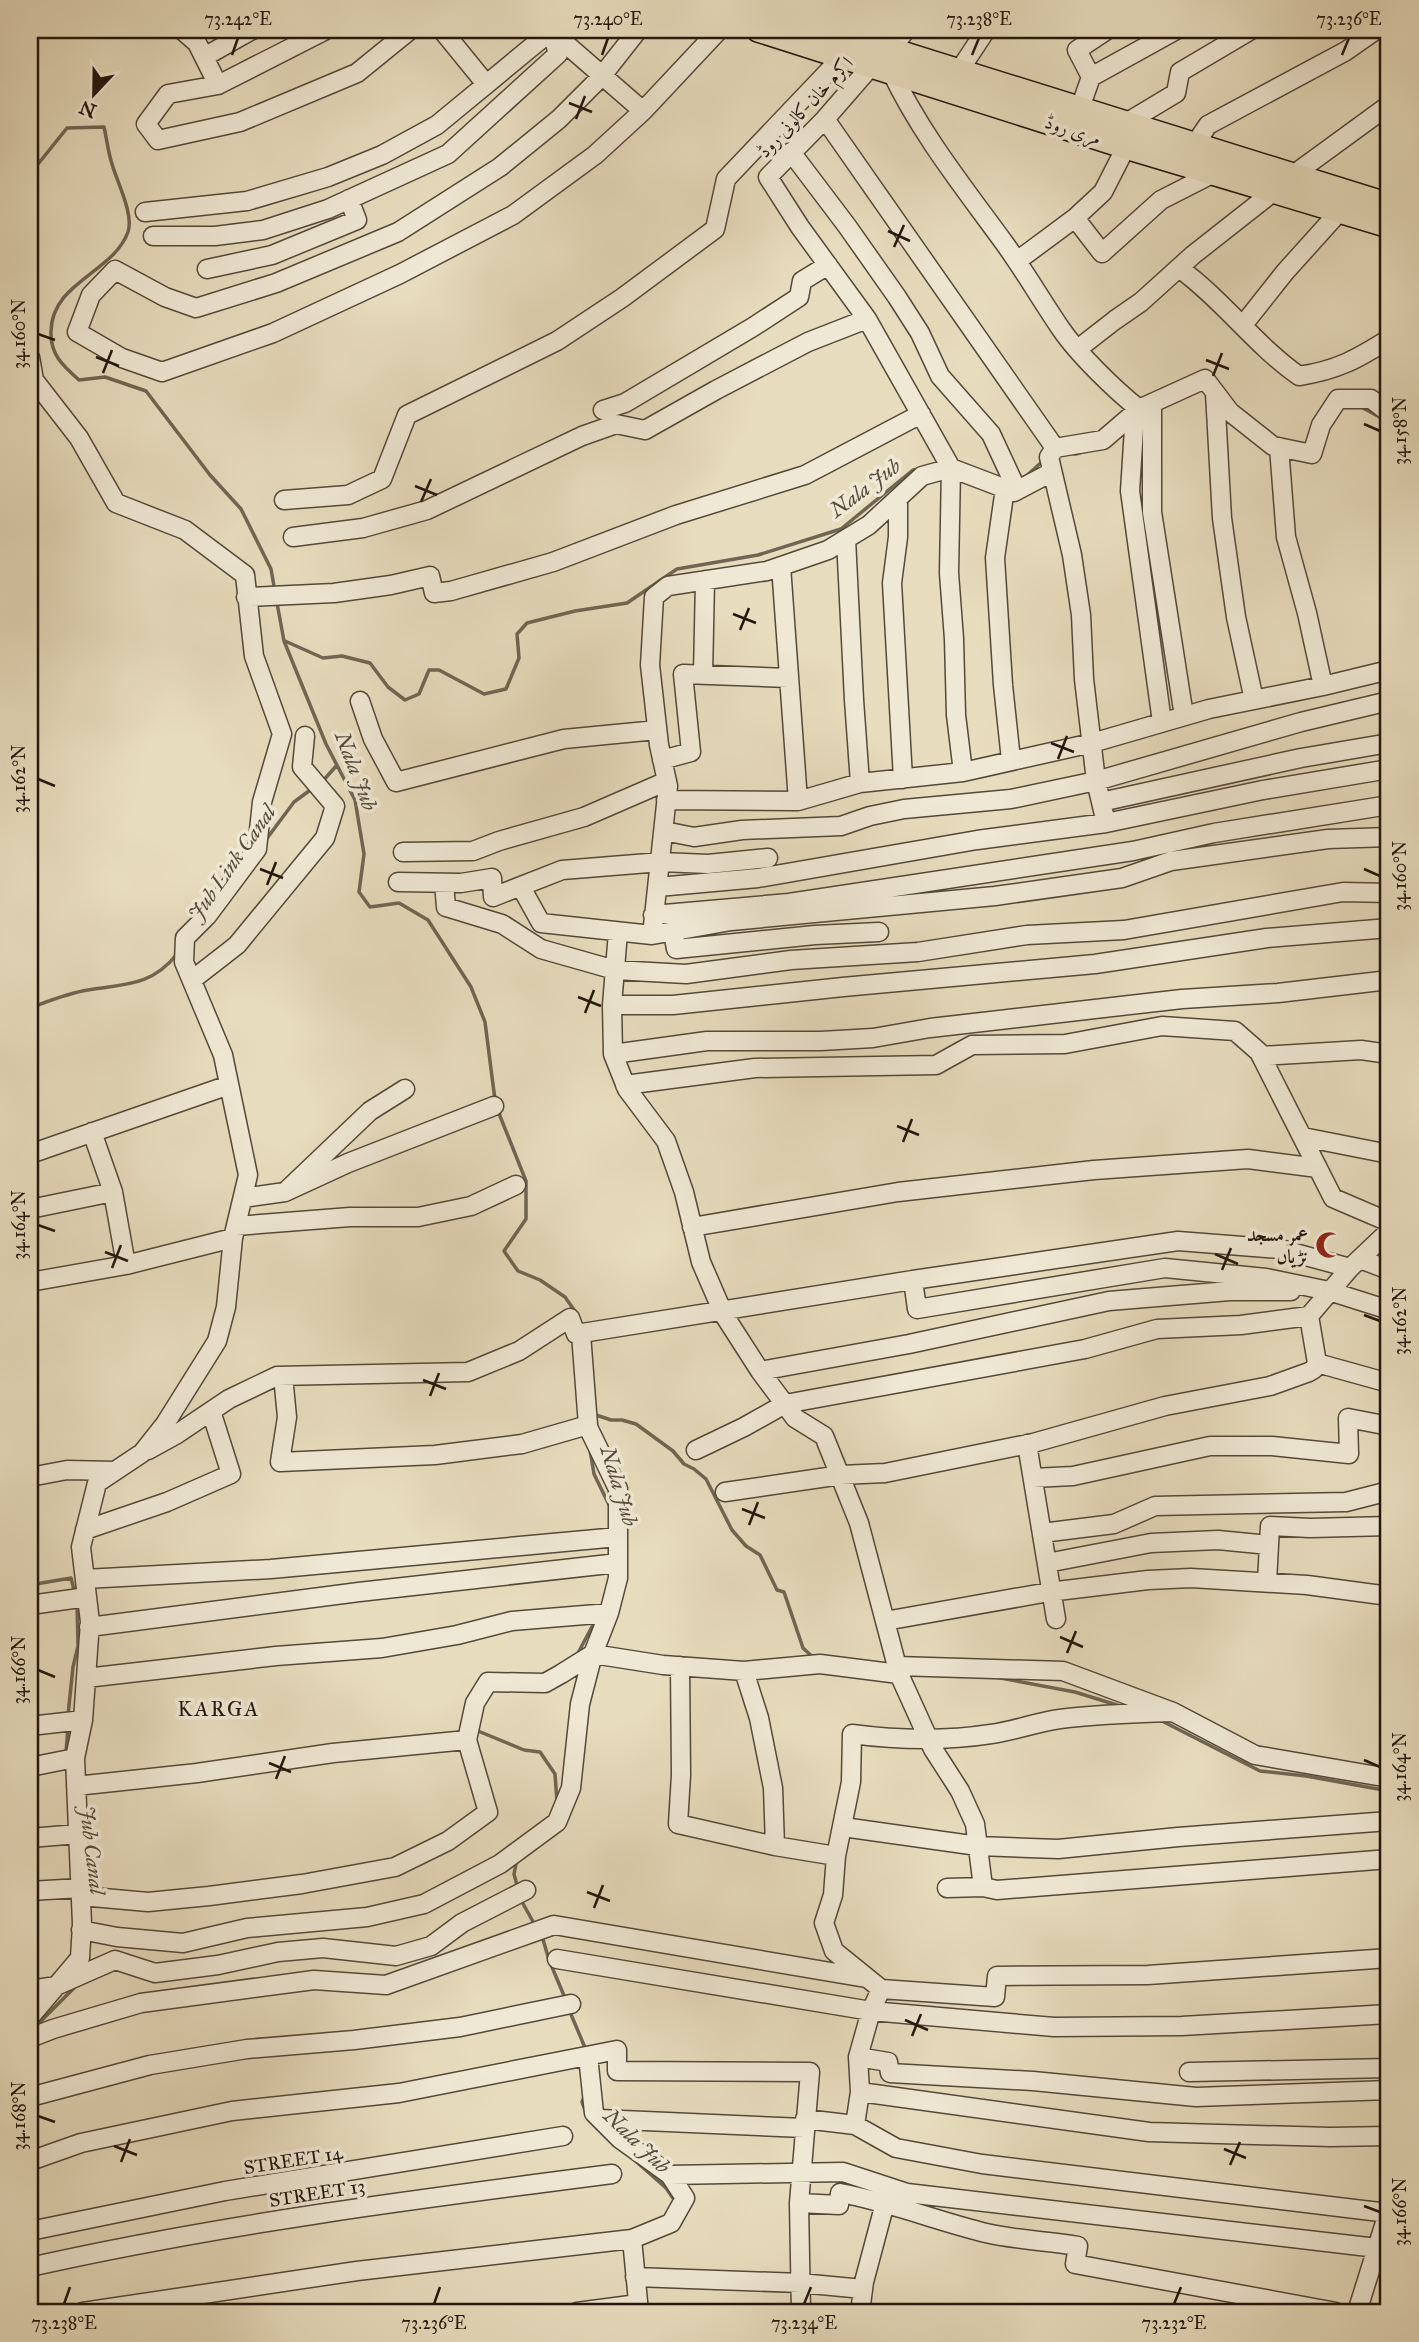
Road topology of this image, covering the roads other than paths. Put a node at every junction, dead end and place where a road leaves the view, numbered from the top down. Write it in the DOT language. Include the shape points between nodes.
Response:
graph roads {
  1 [pos="182,30"];
  2 [pos="252,30"];
  3 [pos="326,30"];
  4 [pos="410,30"];
  5 [pos="442,30"];
  6 [pos="638,30"];
  7 [pos="719,30"];
  8 [pos="758,30"];
  9 [pos="906,30"];
  10 [pos="986,30"];
  11 [pos="1107,30"];
  12 [pos="1176,30"];
  13 [pos="1251,30"];
  14 [pos="1376,30"];
  15 [pos="552,31"];
  16 [pos="841,38"];
  17 [pos="204,57"];
  18 [pos="884,62"];
  19 [pos="960,71"];
  20 [pos="601,77"];
  21 [pos="1091,77"];
  22 [pos="486,84"];
  23 [pos="218,85"];
  24 [pos="1389,105"];
  25 [pos="643,111"];
  26 [pos="825,119"];
  27 [pos="1090,119"];
  28 [pos="1126,123"];
  29 [pos="1195,144"];
  30 [pos="1126,147"];
  31 [pos="791,152"];
  32 [pos="1214,173"];
  33 [pos="1293,175"];
  34 [pos="1273,191"];
  35 [pos="1385,198"];
  36 [pos="349,200"];
  37 [pos="145,212"];
  38 [pos="1339,212"];
  39 [pos="1075,218"];
  40 [pos="1389,226"];
  41 [pos="153,236"];
  42 [pos="1017,261"];
  43 [pos="828,265"];
  44 [pos="1179,268"];
  45 [pos="207,269"];
  46 [pos="867,319"];
  47 [pos="1243,325"];
  48 [pos="1389,339"];
  49 [pos="1079,348"];
  50 [pos="30,357"];
  51 [pos="1215,393"];
  52 [pos="1142,408"];
  53 [pos="603,410"];
  54 [pos="1389,413"];
  55 [pos="921,414"];
  56 [pos="1279,447"];
  57 [pos="1055,449"];
  58 [pos="951,468"];
  59 [pos="1052,472"];
  60 [pos="1011,489"];
  61 [pos="898,499"];
  62 [pos="284,500"];
  63 [pos="293,537"];
  64 [pos="846,539"];
  65 [pos="781,566"];
  66 [pos="705,580"];
  67 [pos="246,597"];
  68 [pos="1389,670"];
  69 [pos="703,675"];
  70 [pos="788,678"];
  71 [pos="1323,686"];
  72 [pos="1254,700"];
  73 [pos="360,701"];
  74 [pos="1389,701"];
  75 [pos="1184,716"];
  76 [pos="1162,722"];
  77 [pos="657,730"];
  78 [pos="305,736"];
  79 [pos="1092,743"];
  80 [pos="1389,743"];
  81 [pos="662,760"];
  82 [pos="1012,760"];
  83 [pos="1389,769"];
  84 [pos="962,772"];
  85 [pos="903,779"];
  86 [pos="667,781"];
  87 [pos="1096,781"];
  88 [pos="860,783"];
  89 [pos="667,800"];
  90 [pos="798,801"];
  91 [pos="1101,802"];
  92 [pos="1389,805"];
  93 [pos="1106,823"];
  94 [pos="664,831"];
  95 [pos="1389,836"];
  96 [pos="403,852"];
  97 [pos="768,858"];
  98 [pos="661,862"];
  99 [pos="398,882"];
  100 [pos="444,883"];
  101 [pos="522,887"];
  102 [pos="658,887"];
  103 [pos="1389,893"];
  104 [pos="653,915"];
  105 [pos="1389,928"];
  106 [pos="618,932"];
  107 [pos="673,932"];
  108 [pos="879,932"];
  109 [pos="652,935"];
  110 [pos="615,970"];
  111 [pos="1389,980"];
  112 [pos="192,981"];
  113 [pos="612,1005"];
  114 [pos="613,1054"];
  115 [pos="1389,1054"];
  116 [pos="1261,1056"];
  117 [pos="625,1084"];
  118 [pos="229,1085"];
  119 [pos="405,1089"];
  120 [pos="494,1106"];
  121 [pos="92,1132"];
  122 [pos="1303,1137"];
  123 [pos="30,1154"];
  124 [pos="1389,1154"];
  125 [pos="1318,1168"];
  126 [pos="516,1185"];
  127 [pos="113,1192"];
  128 [pos="285,1192"];
  129 [pos="243,1198"];
  130 [pos="30,1209"];
  131 [pos="1389,1222"];
  132 [pos="692,1227"];
  133 [pos="1389,1231"];
  134 [pos="234,1232"];
  135 [pos="1355,1264"];
  136 [pos="126,1265"];
  137 [pos="1389,1270"];
  138 [pos="913,1280"];
  139 [pos="30,1282"];
  140 [pos="1329,1291"];
  141 [pos="1389,1310"];
  142 [pos="722,1311"];
  143 [pos="1309,1316"];
  144 [pos="581,1334"];
  145 [pos="1317,1363"];
  146 [pos="760,1371"];
  147 [pos="283,1376"];
  148 [pos="1389,1383"];
  149 [pos="785,1404"];
  150 [pos="211,1411"];
  151 [pos="587,1425"];
  152 [pos="1389,1426"];
  153 [pos="1027,1444"];
  154 [pos="696,1450"];
  155 [pos="142,1453"];
  156 [pos="115,1471"];
  157 [pos="841,1475"];
  158 [pos="30,1477"];
  159 [pos="1033,1478"];
  160 [pos="1389,1491"];
  161 [pos="725,1492"];
  162 [pos="1389,1526"];
  163 [pos="85,1530"];
  164 [pos="1042,1533"];
  165 [pos="618,1537"];
  166 [pos="1269,1545"];
  167 [pos="618,1563"];
  168 [pos="1047,1563"];
  169 [pos="326,1564"];
  170 [pos="1267,1582"];
  171 [pos="86,1588"];
  172 [pos="1051,1592"];
  173 [pos="329,1596"];
  174 [pos="1389,1596"];
  175 [pos="30,1605"];
  176 [pos="609,1613"];
  177 [pos="1056,1619"];
  178 [pos="885,1621"];
  179 [pos="89,1627"];
  180 [pos="593,1654"];
  181 [pos="681,1666"];
  182 [pos="898,1670"];
  183 [pos="744,1671"];
  184 [pos="86,1678"];
  185 [pos="1172,1712"];
  186 [pos="83,1720"];
  187 [pos="30,1727"];
  188 [pos="928,1739"];
  189 [pos="467,1740"];
  190 [pos="75,1758"];
  191 [pos="30,1767"];
  192 [pos="1389,1779"];
  193 [pos="76,1786"];
  194 [pos="1389,1821"];
  195 [pos="843,1827"];
  196 [pos="78,1834"];
  197 [pos="30,1838"];
  198 [pos="775,1846"];
  199 [pos="978,1846"];
  200 [pos="836,1856"];
  201 [pos="1389,1858"];
  202 [pos="983,1887"];
  203 [pos="947,1888"];
  204 [pos="526,1890"];
  205 [pos="30,1891"];
  206 [pos="80,1892"];
  207 [pos="81,1930"];
  208 [pos="1389,1958"];
  209 [pos="557,1959"];
  210 [pos="875,1984"];
  211 [pos="56,1986"];
  212 [pos="30,1990"];
  213 [pos="571,2004"];
  214 [pos="872,2011"];
  215 [pos="1389,2014"];
  216 [pos="30,2017"];
  217 [pos="30,2038"];
  218 [pos="588,2056"];
  219 [pos="858,2057"];
  220 [pos="1389,2068"];
  221 [pos="1189,2071"];
  222 [pos="1389,2090"];
  223 [pos="860,2092"];
  224 [pos="30,2097"];
  225 [pos="600,2119"];
  226 [pos="804,2123"];
  227 [pos="855,2125"];
  228 [pos="563,2136"];
  229 [pos="1389,2137"];
  230 [pos="30,2161"];
  231 [pos="801,2172"];
  232 [pos="612,2174"];
  233 [pos="670,2175"];
  234 [pos="799,2203"];
  235 [pos="884,2203"];
  236 [pos="1388,2211"];
  237 [pos="30,2231"];
  238 [pos="632,2239"];
  239 [pos="1382,2252"];
  240 [pos="30,2267"];
  241 [pos="635,2277"];
  242 [pos="800,2283"];
  243 [pos="863,2288"];
  244 [pos="639,2308"];
  245 [pos="83,2312"];
  246 [pos="577,2312"];
  247 [pos="800,2312"];
  248 [pos="860,2312"];
  249 [pos="1336,2312"];
  250 [pos="1357,2312"];
  1 -- 17 [label="street"];
  2 -- 17 [label="street"];
  3 -- 23 [label="street"];
  4 -- 23 [label="street" via="357,73 240,122 158,140 146,124 168,94"];
  5 -- 22 [label="street"];
  6 -- 20 [label="street"];
  7 -- 25 [label="street"];
  8 -- 16 [label="main road, مری روڈ"];
  9 -- 18 [label="street, اکرم خان کالونی روڈ"];
  10 -- 19 [label="street"];
  11 -- 21 [label="street" via="1077,50"];
  12 -- 21 [label="street"];
  13 -- 28 [label="street" via="1180,72 1176,93"];
  14 -- 29 [label="street" via="1346,51 1208,125"];
  15 -- 20 [label="street"];
  15 -- 22 [label="street"];
  15 -- 36 [label="street" via="558,54 448,154"];
  16 -- 18 [label="main road, مری روڈ"];
  16 -- 62 [label="street" via="726,179 715,229 557,341 407,415 382,479 348,495"];
  17 -- 23 [label="street"];
  18 -- 19 [label="main road, مری روڈ"];
  18 -- 26 [label="street, اکرم خان کالونی روڈ"];
  18 -- 27 [label="main road, مری روڈ"];
  18 -- 42 [label="street" via="939,152"];
  19 -- 27 [label="main road, مری روڈ"];
  20 -- 25 [label="street"];
  20 -- 25 [label="street" via="500,167 398,232 276,284 195,308 115,270 91,295 77,332 122,358 162,372 273,333 513,215 595,155"];
  21 -- 27 [label="street"];
  22 -- 37 [label="street" via="437,125 328,177 247,201"];
  24 -- 33 [label="street"];
  26 -- 31 [label="street, اکرم خان کالونی روڈ"];
  26 -- 57 [label="street"];
  27 -- 28 [label="main road, مری روڈ"];
  27 -- 30 [label="main road, مری روڈ"];
  28 -- 29 [label="main road, مری روڈ"];
  29 -- 33 [label="main road, مری روڈ"];
  30 -- 32 [label="main road, مری روڈ"];
  30 -- 39 [label="street" via="1103,192"];
  31 -- 43 [label="street, اکرم خان کالونی روڈ" via="768,177"];
  31 -- 60 [label="street" via="897,297 940,376 991,434"];
  32 -- 34 [label="main road, مری روڈ"];
  32 -- 39 [label="street" via="1161,201 1102,253"];
  33 -- 35 [label="main road, مری روڈ"];
  34 -- 38 [label="main road, مری روڈ"];
  34 -- 44 [label="street"];
  36 -- 41 [label="street" via="263,230"];
  36 -- 45 [label="street" via="357,220 272,255"];
  38 -- 40 [label="main road, مری روڈ"];
  38 -- 47 [label="street"];
  39 -- 42 [label="street"];
  42 -- 49 [label="street"];
  43 -- 46 [label="street"];
  43 -- 53 [label="street" via="802,281 799,296 753,327 625,403"];
  44 -- 47 [label="street"];
  44 -- 49 [label="street"];
  46 -- 55 [label="street"];
  46 -- 63 [label="street" via="808,342 645,430 616,425 582,436 427,510 363,528"];
  47 -- 48 [label="street" via="1273,358 1299,376 1330,371"];
  49 -- 52 [label="street" via="1121,395"];
  50 -- 67 [label="street" via="34,380 79,439 117,503 185,530 245,575"];
  51 -- 52 [label="street" via="1205,379"];
  51 -- 56 [label="street" via="1230,412"];
  51 -- 72 [label="street" via="1224,530"];
  52 -- 57 [label="street" via="1103,440"];
  52 -- 75 [label="street" via="1152,512"];
  52 -- 76 [label="street" via="1130,491"];
  54 -- 56 [label="street" via="1371,399 1338,398 1321,425 1312,454"];
  55 -- 58 [label="street"];
  55 -- 67 [label="street" via="804,475 676,514 553,562 451,591 434,593 430,576 334,593"];
  56 -- 71 [label="street" via="1286,537"];
  57 -- 59 [label="street" via="1049,457"];
  58 -- 60 [label="street"];
  58 -- 61 [label="street" via="922,476"];
  58 -- 84 [label="street" via="949,573"];
  59 -- 60 [label="street"];
  59 -- 79 [label="street" via="1080,603"];
  60 -- 82 [label="street" via="995,558"];
  61 -- 64 [label="street"];
  61 -- 85 [label="street" via="892,583"];
  64 -- 65 [label="street"];
  64 -- 88 [label="street"];
  65 -- 66 [label="street"];
  65 -- 70 [label="street"];
  66 -- 69 [label="street"];
  66 -- 77 [label="street" via="667,586 654,597 650,665"];
  67 -- 112 [label="street" via="254,656 282,734 262,802 257,849 185,938 184,962"];
  68 -- 71 [label="street"];
  69 -- 70 [label="street"];
  69 -- 81 [label="street" via="683,674 691,752"];
  70 -- 90 [label="street"];
  71 -- 72 [label="street"];
  72 -- 75 [label="street"];
  73 -- 77 [label="street" via="373,739 396,782 564,739"];
  74 -- 87 [label="street"];
  75 -- 76 [label="street"];
  76 -- 79 [label="street"];
  77 -- 81 [label="street"];
  78 -- 112 [label="street" via="302,767 335,806 325,838 237,945"];
  79 -- 82 [label="street"];
  79 -- 87 [label="street"];
  80 -- 91 [label="street"];
  81 -- 86 [label="street"];
  82 -- 84 [label="street"];
  83 -- 93 [label="street"];
  84 -- 85 [label="street"];
  85 -- 88 [label="street"];
  86 -- 89 [label="street"];
  86 -- 96 [label="street" via="584,817 473,851"];
  87 -- 91 [label="street"];
  87 -- 94 [label="street" via="1012,799 904,809 841,826 694,837"];
  88 -- 90 [label="street"];
  89 -- 90 [label="street"];
  89 -- 94 [label="street"];
  91 -- 93 [label="street"];
  92 -- 104 [label="street" via="1214,832 1133,851 802,901"];
  93 -- 102 [label="street" via="758,878"];
  94 -- 98 [label="street"];
  95 -- 107 [label="street" via="1328,839 1171,861 1122,878 995,896 731,921"];
  97 -- 98 [label="street" via="708,864"];
  98 -- 101 [label="street" via="562,870"];
  98 -- 102 [label="street"];
  99 -- 100 [label="street"];
  100 -- 101 [label="street" via="492,878 493,897"];
  100 -- 110 [label="street" via="446,907 502,924 541,949"];
  101 -- 106 [label="street" via="541,923"];
  102 -- 104 [label="street"];
  103 -- 110 [label="street" via="1343,892 1124,930 1027,935 918,952 791,960 685,974"];
  104 -- 109 [label="street"];
  105 -- 113 [label="street" via="1267,938 1095,964 673,1005"];
  106 -- 109 [label="street"];
  106 -- 110 [label="street"];
  107 -- 108 [label="street" via="676,949"];
  107 -- 109 [label="street"];
  110 -- 113 [label="street"];
  111 -- 114 [label="street" via="1182,999 873,1038 707,1041"];
  112 -- 118 [label="street" via="223,1055"];
  113 -- 114 [label="street"];
  114 -- 117 [label="street"];
  115 -- 116 [label="street" via="1361,1050"];
  116 -- 117 [label="street" via="1235,1031 1162,1026 1065,1044 972,1045 936,1065 755,1068"];
  116 -- 122 [label="street"];
  117 -- 132 [label="street" via="666,1141"];
  118 -- 121 [label="street"];
  118 -- 129 [label="street" via="248,1175"];
  119 -- 128 [label="street" via="370,1111"];
  120 -- 128 [label="street"];
  121 -- 123 [label="street"];
  121 -- 127 [label="street"];
  122 -- 124 [label="street"];
  122 -- 125 [label="street"];
  125 -- 131 [label="street" via="1333,1198"];
  125 -- 132 [label="street" via="1248,1159 1094,1170 898,1192"];
  126 -- 134 [label="street" via="471,1206 418,1217 350,1217"];
  127 -- 130 [label="street"];
  127 -- 136 [label="street"];
  128 -- 129 [label="street"];
  129 -- 134 [label="street"];
  132 -- 142 [label="street"];
  133 -- 135 [label="street"];
  134 -- 136 [label="street"];
  134 -- 155 [label="street" via="226,1307 217,1341"];
  135 -- 137 [label="street"];
  135 -- 138 [label="street" via="1280,1249 1178,1241"];
  135 -- 140 [label="street"];
  136 -- 139 [label="street"];
  138 -- 140 [label="street" via="917,1309 1165,1268 1266,1278"];
  138 -- 142 [label="street"];
  140 -- 141 [label="street"];
  140 -- 143 [label="street"];
  140 -- 146 [label="street" via="1230,1291 1110,1301"];
  142 -- 144 [label="street"];
  142 -- 146 [label="street"];
  143 -- 145 [label="street"];
  143 -- 149 [label="street" via="1157,1329 1085,1349"];
  144 -- 147 [label="street" via="576,1334 570,1318 519,1351 468,1372"];
  144 -- 151 [label="street"];
  145 -- 148 [label="street"];
  145 -- 153 [label="street" via="1308,1372 1270,1385 1165,1406"];
  146 -- 149 [label="street"];
  147 -- 150 [label="street"];
  147 -- 151 [label="street" via="287,1417 279,1462 435,1455 522,1444"];
  149 -- 154 [label="street"];
  149 -- 157 [label="street" via="796,1418 824,1436"];
  150 -- 155 [label="street"];
  150 -- 163 [label="street" via="231,1474"];
  151 -- 165 [label="street" via="618,1489"];
  152 -- 159 [label="street" via="1348,1418 1349,1454 1272,1446 1210,1446 1073,1476"];
  153 -- 157 [label="street" via="885,1473"];
  153 -- 159 [label="street"];
  155 -- 156 [label="street"];
  156 -- 158 [label="street" via="67,1470"];
  156 -- 163 [label="street" via="97,1483"];
  157 -- 161 [label="street"];
  157 -- 178 [label="street"];
  159 -- 164 [label="street"];
  160 -- 164 [label="street" via="1346,1502 1155,1506 1114,1524"];
  162 -- 166 [label="street" via="1270,1526"];
  163 -- 171 [label="street" via="81,1547"];
  164 -- 168 [label="street"];
  165 -- 167 [label="street"];
  165 -- 169 [label="street"];
  166 -- 168 [label="street" via="1218,1540 1151,1544"];
  166 -- 170 [label="street"];
  167 -- 173 [label="street"];
  167 -- 176 [label="street"];
  168 -- 172 [label="street"];
  169 -- 171 [label="street"];
  169 -- 173 [label="street"];
  170 -- 172 [label="street" via="1191,1578"];
  170 -- 174 [label="street"];
  171 -- 175 [label="street"];
  171 -- 179 [label="street"];
  172 -- 177 [label="street"];
  172 -- 178 [label="street"];
  173 -- 179 [label="street"];
  176 -- 180 [label="street"];
  176 -- 184 [label="street" via="512,1621 382,1648"];
  178 -- 182 [label="street"];
  179 -- 184 [label="street"];
  180 -- 181 [label="street"];
  180 -- 189 [label="street" via="545,1683 488,1682 475,1703"];
  180 -- 207 [label="street" via="580,1704 571,1788 557,1822 500,1864 424,1904 367,1917 247,1928 183,1942"];
  181 -- 183 [label="street"];
  181 -- 198 [label="street" via="678,1824"];
  182 -- 183 [label="street" via="820,1664"];
  182 -- 185 [label="street" via="1063,1671"];
  182 -- 188 [label="street"];
  183 -- 198 [label="street" via="760,1718 773,1788"];
  184 -- 186 [label="street"];
  185 -- 188 [label="street" via="1111,1714 991,1734"];
  185 -- 192 [label="street" via="1255,1755"];
  186 -- 187 [label="street"];
  186 -- 190 [label="street"];
  188 -- 195 [label="street" via="852,1734 851,1782"];
  188 -- 199 [label="street" via="960,1791 975,1824"];
  189 -- 193 [label="street"];
  189 -- 206 [label="street" via="488,1812 448,1841 395,1867 302,1884 148,1902"];
  190 -- 191 [label="street"];
  190 -- 193 [label="street"];
  193 -- 196 [label="street"];
  194 -- 199 [label="street" via="1058,1849"];
  195 -- 199 [label="street"];
  195 -- 200 [label="street"];
  196 -- 197 [label="street"];
  196 -- 206 [label="street"];
  198 -- 200 [label="street"];
  199 -- 202 [label="street"];
  200 -- 210 [label="street" via="833,1895 824,1923 834,1951"];
  201 -- 202 [label="street" via="1154,1879 997,1890"];
  202 -- 203 [label="street"];
  204 -- 211 [label="street" via="462,1923 431,1946 396,1956 323,1948 155,1973 115,1960"];
  205 -- 206 [label="street"];
  206 -- 207 [label="street"];
  207 -- 211 [label="street" via="80,1958"];
  208 -- 210 [label="street" via="1147,1975 997,1976 995,1997"];
  209 -- 214 [label="street"];
  210 -- 214 [label="street"];
  210 -- 217 [label="street" via="554,1925 386,1985 314,1980 141,2003"];
  211 -- 212 [label="street"];
  211 -- 216 [label="street"];
  213 -- 224 [label="street" via="460,2028 247,2049 150,2065"];
  214 -- 215 [label="street" via="1054,2027 1195,2026"];
  214 -- 219 [label="street"];
  218 -- 225 [label="street" via="594,2113"];
  218 -- 226 [label="street" via="617,2050 617,2071 810,2072"];
  218 -- 230 [label="street" via="399,2093 232,2111 81,2143"];
  219 -- 222 [label="street" via="888,2062 890,2073 1196,2096"];
  219 -- 223 [label="street"];
  220 -- 221 [label="street"];
  223 -- 227 [label="street"];
  223 -- 229 [label="street" via="1149,2132"];
  225 -- 226 [label="street"];
  225 -- 233 [label="street"];
  226 -- 227 [label="street"];
  226 -- 231 [label="street"];
  227 -- 236 [label="street" via="896,2148 982,2164"];
  228 -- 237 [label="street, STREET 14" via="225,2191"];
  231 -- 233 [label="street"];
  231 -- 234 [label="street"];
  231 -- 239 [label="street" via="843,2172 907,2193"];
  232 -- 240 [label="street, STREET 13" via="231,2227"];
  233 -- 238 [label="street" via="685,2198 671,2222"];
  234 -- 235 [label="street" via="839,2205 840,2193"];
  234 -- 242 [label="street"];
  235 -- 243 [label="street"];
  235 -- 249 [label="street" via="988,2233 1077,2246 1075,2264"];
  236 -- 239 [label="street"];
  238 -- 241 [label="street"];
  238 -- 245 [label="street" via="357,2272"];
  239 -- 250 [label="street"];
  241 -- 242 [label="street"];
  241 -- 244 [label="street"];
  242 -- 243 [label="street"];
  242 -- 247 [label="street"];
  243 -- 248 [label="street"];
  244 -- 246 [label="street"];
}
